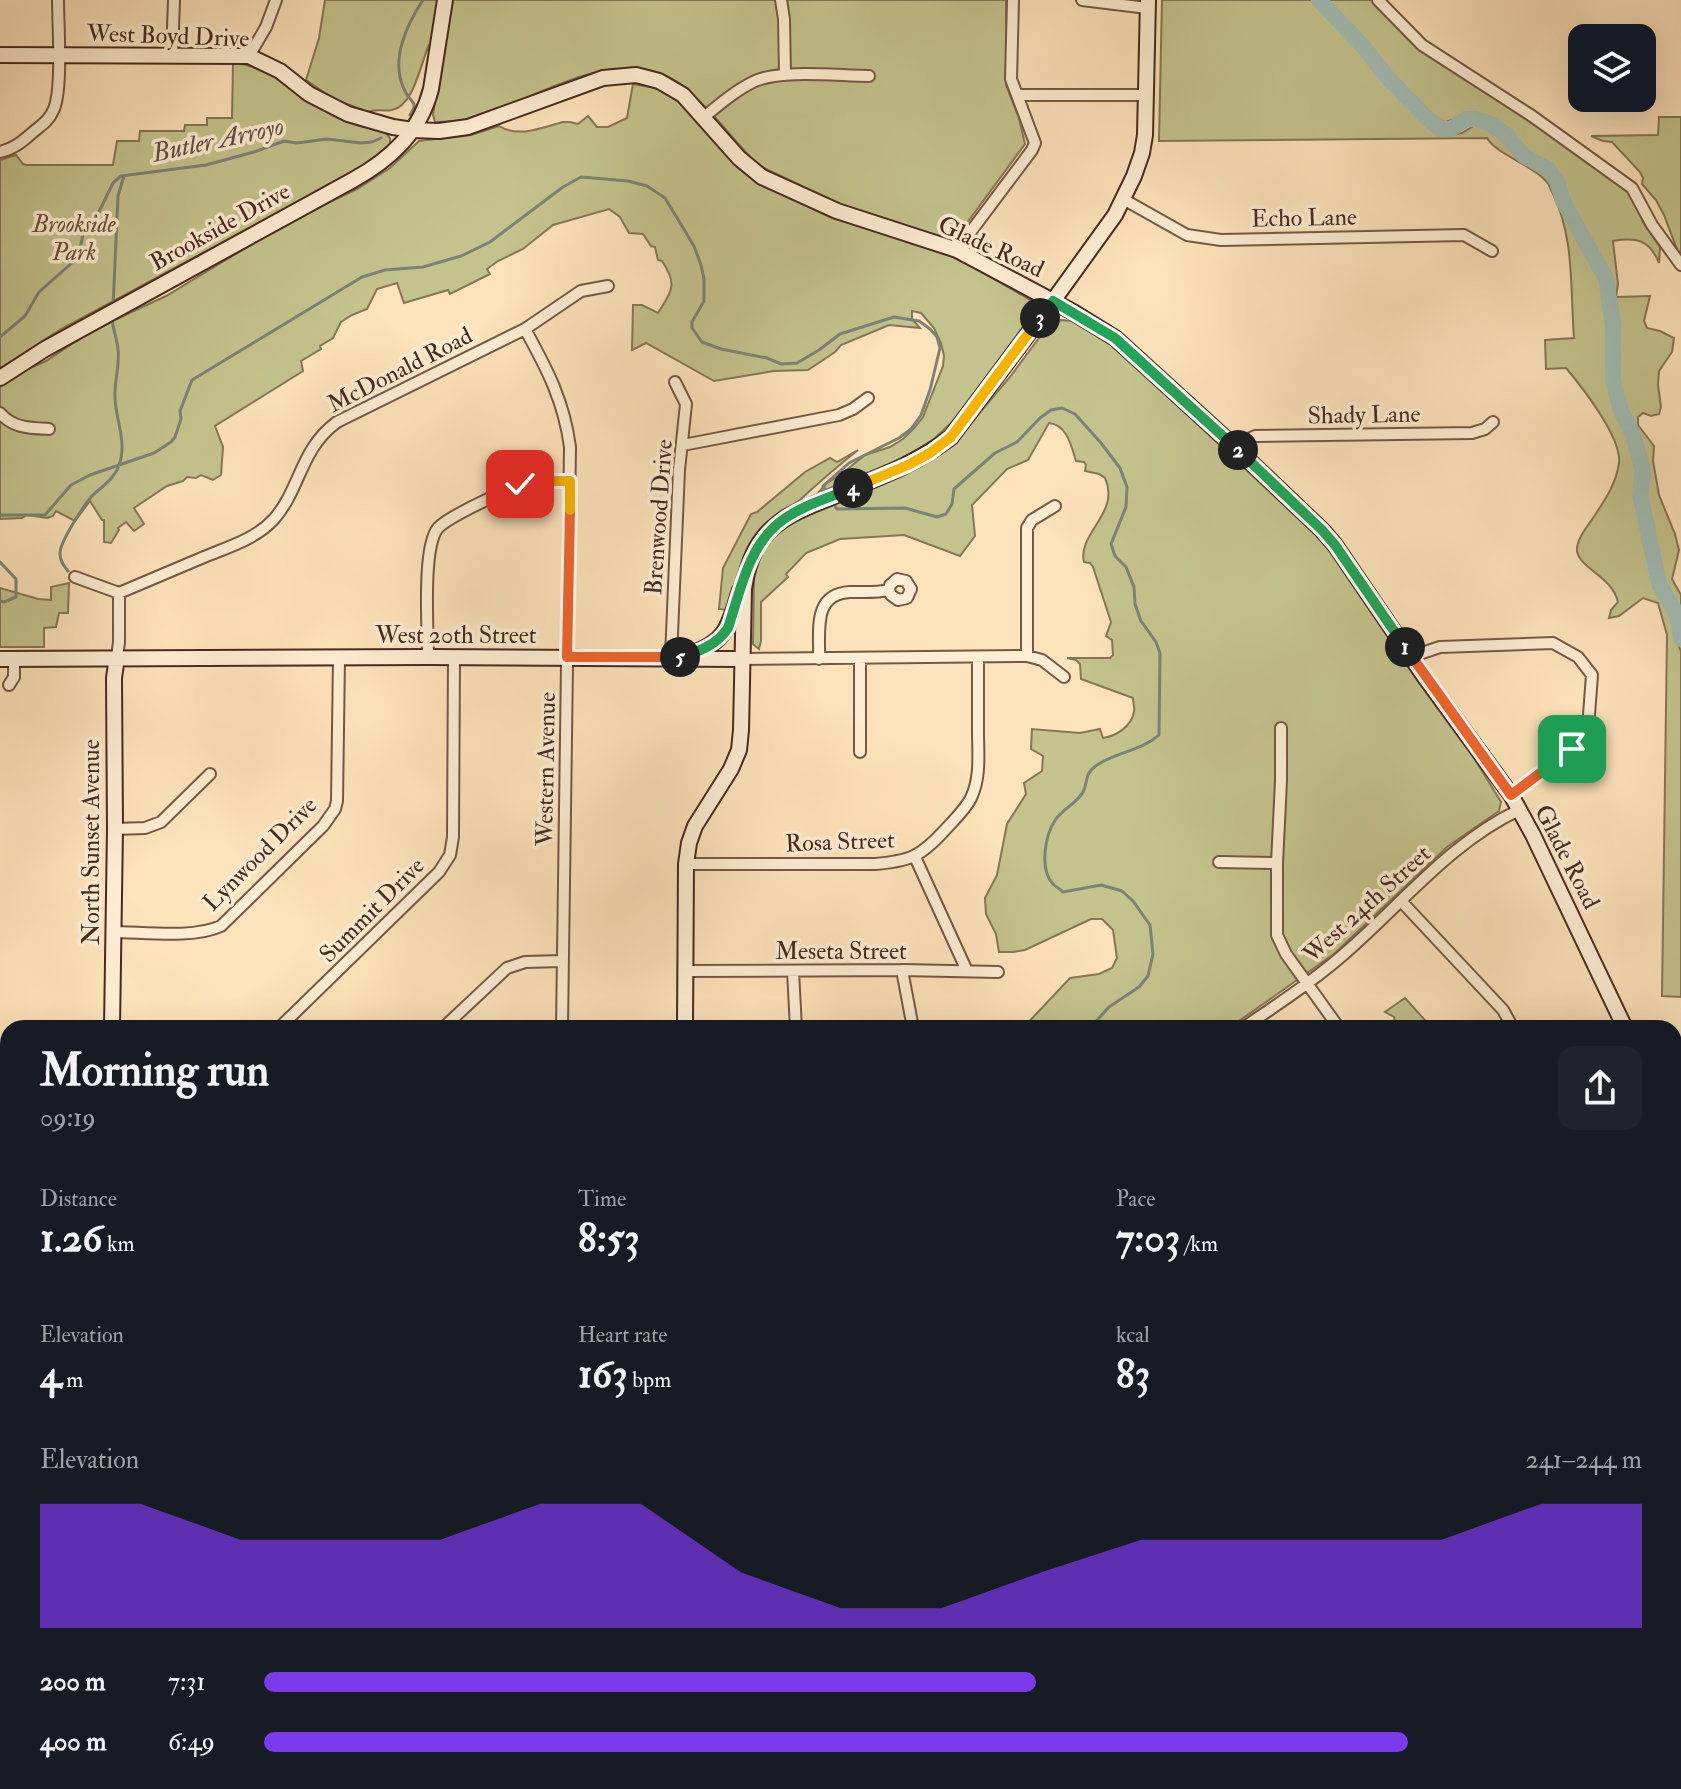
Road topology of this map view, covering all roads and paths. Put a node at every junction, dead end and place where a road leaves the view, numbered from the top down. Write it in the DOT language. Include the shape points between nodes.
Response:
graph roads {
  1 [pos="58,0"];
  2 [pos="174,0"];
  3 [pos="276,0"];
  4 [pos="445,0"];
  5 [pos="781,0"];
  6 [pos="1013,0"];
  7 [pos="1082,0"];
  8 [pos="1378,0"];
  9 [pos="1148,4"];
  10 [pos="0,55"];
  11 [pos="58,55"];
  12 [pos="172,56"];
  13 [pos="249,56"];
  14 [pos="785,75"];
  15 [pos="869,76"];
  16 [pos="1018,95"];
  17 [pos="1146,95"];
  18 [pos="704,117"];
  19 [pos="413,130"];
  20 [pos="0,152"];
  21 [pos="1123,199"];
  22 [pos="957,250"];
  23 [pos="1492,251"];
  24 [pos="1681,265"];
  25 [pos="608,286"];
  26 [pos="1053,301"];
  27 [pos="525,329"];
  28 [pos="0,378"];
  29 [pos="675,382"];
  30 [pos="868,398"];
  31 [pos="0,413"];
  32 [pos="1493,422"];
  33 [pos="49,429"];
  34 [pos="683,445"];
  35 [pos="1237,449"];
  36 [pos="570,481"];
  37 [pos="1055,506"];
  38 [pos="747,571"];
  39 [pos="75,577"];
  40 [pos="889,590"];
  41 [pos="119,593"];
  42 [pos="117,657"];
  43 [pos="339,657"];
  44 [pos="428,657"];
  45 [pos="454,657"];
  46 [pos="567,657"];
  47 [pos="675,657"];
  48 [pos="978,657"];
  49 [pos="1031,657"];
  50 [pos="7,659"];
  51 [pos="742,659"];
  52 [pos="819,659"];
  53 [pos="860,659"];
  54 [pos="1413,659"];
  55 [pos="1064,677"];
  56 [pos="9,685"];
  57 [pos="1281,728"];
  58 [pos="860,752"];
  59 [pos="210,774"];
  60 [pos="1511,795"];
  61 [pos="1519,810"];
  62 [pos="115,829"];
  63 [pos="915,857"];
  64 [pos="1219,862"];
  65 [pos="1277,863"];
  66 [pos="686,864"];
  67 [pos="1401,901"];
  68 [pos="112,932"];
  69 [pos="563,961"];
  70 [pos="902,970"];
  71 [pos="685,971"];
  72 [pos="793,971"];
  73 [pos="967,971"];
  74 [pos="998,972"];
  75 [pos="1308,984"];
  76 [pos="112,1020"];
  77 [pos="287,1020"];
  78 [pos="452,1020"];
  79 [pos="562,1020"];
  80 [pos="685,1020"];
  81 [pos="796,1020"];
  82 [pos="911,1020"];
  83 [pos="1255,1020"];
  84 [pos="1333,1020"];
  85 [pos="1508,1020"];
  86 [pos="1621,1020"];
  1 -- 11 [label="street"];
  2 -- 12 [label="street"];
  3 -- 13 [label="street"];
  4 -- 19 [label="street" via="431,89"];
  5 -- 14 [label="street"];
  6 -- 16 [label="street" via="1011,79"];
  7 -- 9 [label="street"];
  8 -- 24 [label="street" via="1422,45 1632,188"];
  9 -- 17 [label="street"];
  10 -- 11 [label="street, West Boyd Drive"];
  11 -- 12 [label="street, West Boyd Drive"];
  11 -- 20 [label="street" via="55,108 19,144"];
  12 -- 13 [label="street, West Boyd Drive"];
  13 -- 19 [label="street, West Boyd Drive" via="348,114"];
  14 -- 15 [label="street"];
  14 -- 18 [label="street" via="759,79 735,91"];
  16 -- 17 [label="street"];
  16 -- 22 [label="street" via="1035,143"];
  17 -- 21 [label="street" via="1142,153"];
  18 -- 19 [label="street, Glade Road" via="671,87 623,75 590,81 468,127"];
  18 -- 22 [label="street, Glade Road" via="762,177 837,211"];
  19 -- 28 [label="street, Brookside Drive" via="371,170"];
  21 -- 23 [label="street, Echo Lane" via="1187,235 1221,240 1464,235"];
  21 -- 26 [label="street"];
  22 -- 26 [label="street, Glade Road"];
  25 -- 27 [label="street, McDonald Road" via="581,291"];
  26 -- 35 [label="street, Glade Road" via="1115,338"];
  26 -- 38 [label="street" via="951,437 908,465 785,518 764,536"];
  27 -- 36 [label="street, Western Avenue" via="563,409"];
  27 -- 41 [label="street, McDonald Road" via="337,422 318,439 272,521 256,533"];
  29 -- 34 [label="street, Brenwood Drive" via="686,404"];
  30 -- 34 [label="street" via="839,415"];
  31 -- 33 [label="street" via="14,425"];
  32 -- 35 [label="street, Shady Lane" via="1472,433 1255,436"];
  34 -- 47 [label="street, Brenwood Drive"];
  35 -- 54 [label="street, Glade Road" via="1335,545"];
  36 -- 44 [label="street" via="520,484 437,530 429,550"];
  36 -- 46 [label="street, Western Avenue"];
  37 -- 49 [label="street" via="1027,528"];
  38 -- 47 [label="street" via="723,635 703,649"];
  38 -- 51 [label="street"];
  39 -- 41 [label="street"];
  40 -- 52 [label="street" via="847,592 827,601 820,619"];
  41 -- 42 [label="street"];
  42 -- 43 [label="street, West 20th Street"];
  42 -- 50 [label="street, West 20th Street"];
  42 -- 62 [label="street, North Sunset Avenue"];
  43 -- 44 [label="street, West 20th Street"];
  43 -- 68 [label="street, Lynwood Drive" via="337,801 323,826 221,926 194,933"];
  44 -- 45 [label="street, West 20th Street"];
  45 -- 46 [label="street, West 20th Street"];
  45 -- 77 [label="street, Summit Drive" via="450,855 439,872"];
  46 -- 47 [label="street, West 20th Street"];
  46 -- 69 [label="street, Western Avenue"];
  47 -- 51 [label="street, West 20th Street"];
  48 -- 49 [label="street, West 20th Street"];
  48 -- 53 [label="street, West 20th Street"];
  48 -- 63 [label="street, Rosa Street" via="975,789 963,810"];
  49 -- 55 [label="street"];
  50 -- 56 [label="street" via="14,677"];
  51 -- 52 [label="street, West 20th Street"];
  51 -- 66 [label="street" via="739,750 695,826"];
  52 -- 53 [label="street, West 20th Street"];
  53 -- 58 [label="street"];
  54 -- 60 [label="street, Glade Road"];
  54 -- 60 [label="street" via="1440,647 1553,643 1578,657 1592,675 1588,728 1572,749"];
  57 -- 65 [label="street"];
  59 -- 62 [label="street" via="161,822"];
  60 -- 61 [label="street, Glade Road"];
  61 -- 67 [label="street, West 24th Street" via="1451,854"];
  61 -- 86 [label="street, Glade Road"];
  62 -- 68 [label="street, North Sunset Avenue"];
  63 -- 66 [label="street, Rosa Street" via="875,864"];
  63 -- 73 [label="street"];
  64 -- 65 [label="street"];
  65 -- 75 [label="street" via="1277,935"];
  66 -- 71 [label="street"];
  67 -- 75 [label="street, West 24th Street"];
  67 -- 85 [label="street"];
  68 -- 76 [label="street, North Sunset Avenue"];
  69 -- 78 [label="street" via="507,968"];
  69 -- 79 [label="street, Western Avenue"];
  70 -- 72 [label="street, Meseta Street"];
  70 -- 73 [label="street, Meseta Street"];
  70 -- 82 [label="street"];
  71 -- 72 [label="street, Meseta Street"];
  71 -- 80 [label="street"];
  72 -- 81 [label="street"];
  73 -- 74 [label="street, Meseta Street"];
  75 -- 83 [label="street, West 24th Street"];
  75 -- 84 [label="street"];
}
